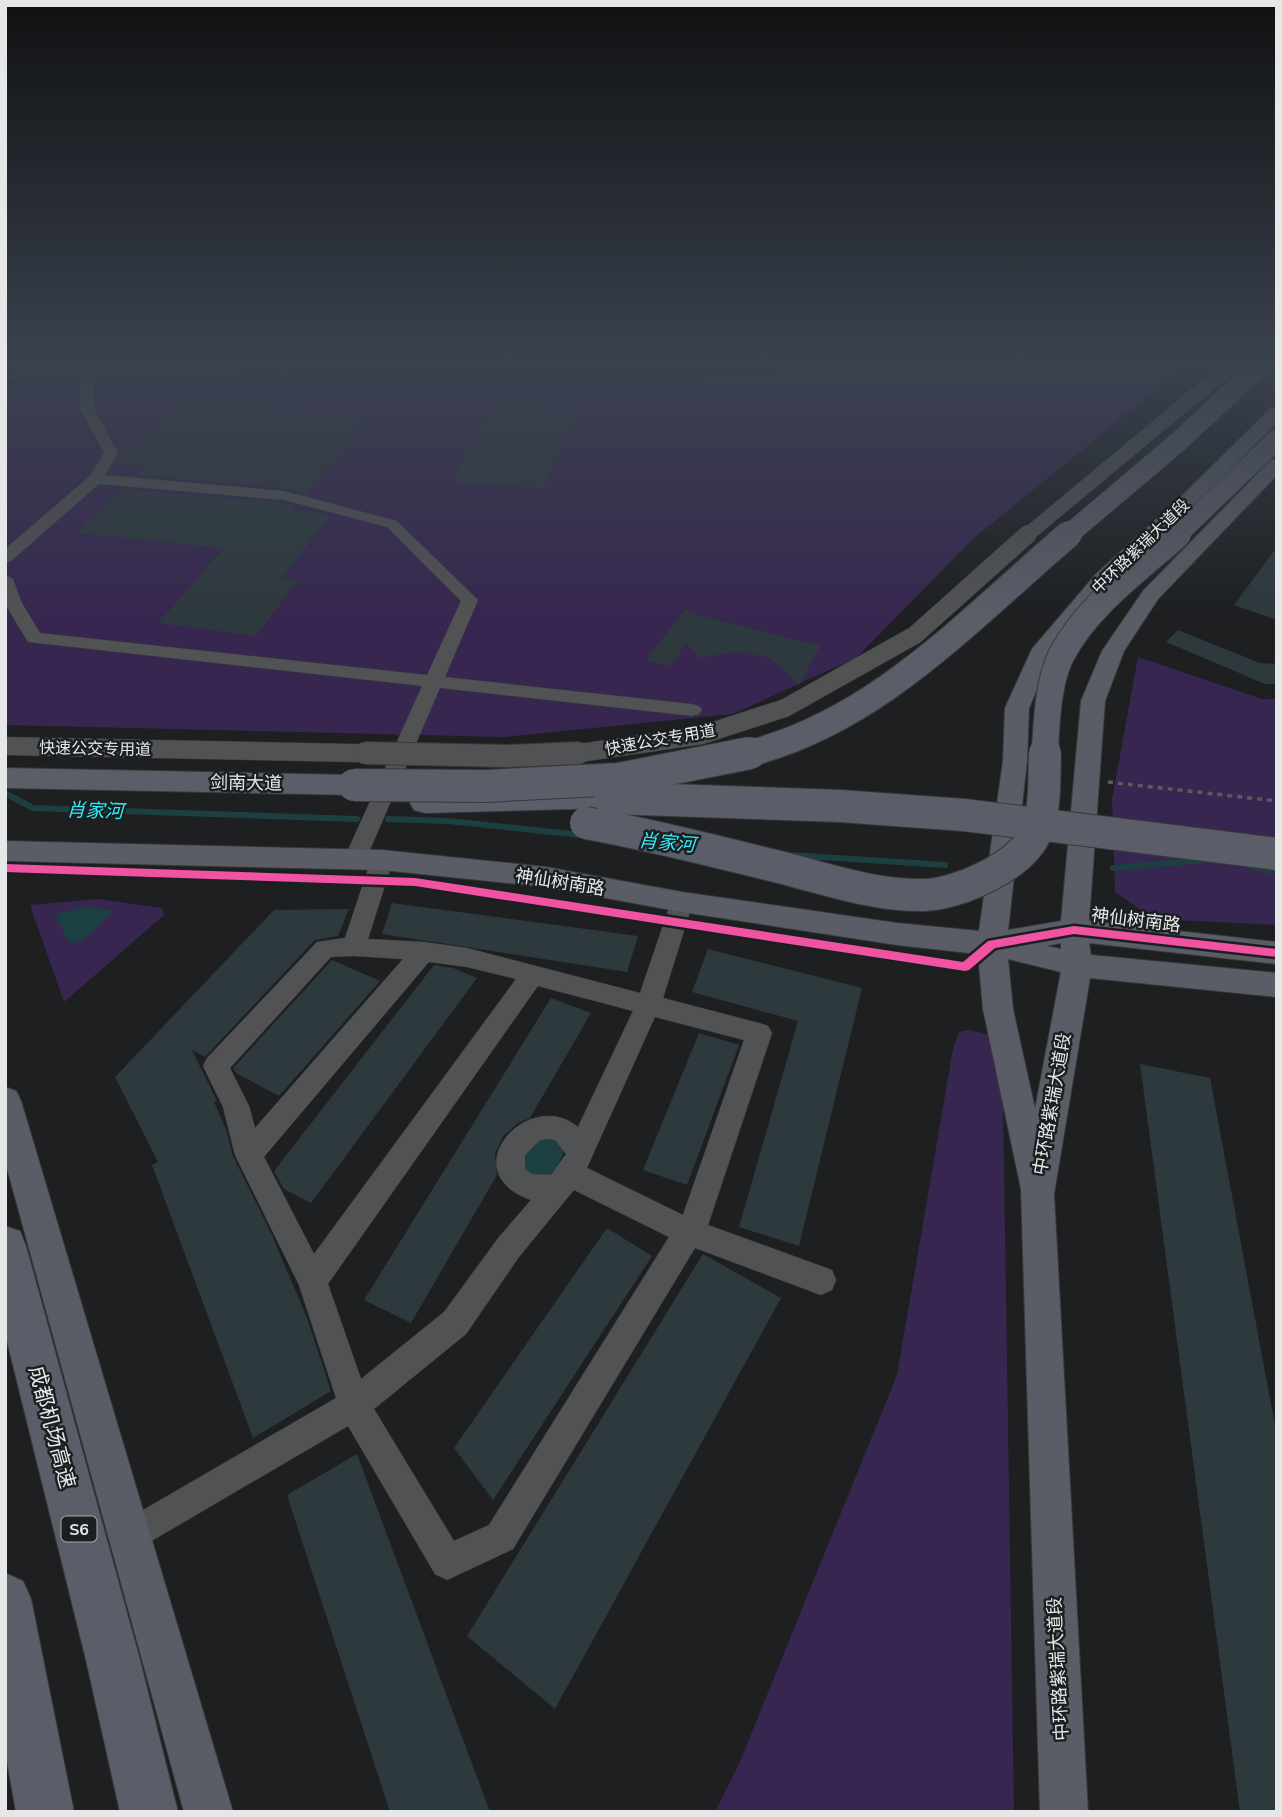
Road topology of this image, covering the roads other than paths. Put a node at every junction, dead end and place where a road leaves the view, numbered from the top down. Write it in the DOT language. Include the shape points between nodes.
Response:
graph roads {
  1 [pos="108,447"];
  2 [pos="1133,447"];
  3 [pos="1172,447"];
  4 [pos="1242,447"];
  5 [pos="1269,447"];
  6 [pos="1277,464"];
  7 [pos="96,479"];
  8 [pos="5,558"];
  9 [pos="5,579"];
  10 [pos="434,680"];
  11 [pos="692,710"];
  12 [pos="5,747"];
  13 [pos="5,778"];
  14 [pos="486,786"];
  15 [pos="5,796"];
  16 [pos="610,798"];
  17 [pos="425,803"];
  18 [pos="5,851"];
  19 [pos="1277,854"];
  20 [pos="355,859"];
  21 [pos="382,860"];
  22 [pos="682,902"];
  23 [pos="1074,930"];
  24 [pos="992,944"];
  25 [pos="354,947"];
  26 [pos="424,951"];
  27 [pos="1277,953"];
  28 [pos="1077,965"];
  29 [pos="532,975"];
  30 [pos="1277,985"];
  31 [pos="649,1003"];
  32 [pos="5,1101"];
  33 [pos="249,1155"];
  34 [pos="569,1172"];
  35 [pos="1037,1194"];
  36 [pos="689,1232"];
  37 [pos="5,1247"];
  38 [pos="821,1280"];
  39 [pos="312,1281"];
  40 [pos="354,1405"];
  41 [pos="131,1536"];
  42 [pos="5,1600"];
  43 [pos="45,1812"];
  44 [pos="149,1812"];
  45 [pos="209,1812"];
  46 [pos="1064,1812"];
  1 -- 7 [label="lane" via="111,453"];
  2 -- 12 [label="lane, 快速公交专用道, bridge" via="915,635 785,708 702,736 573,754 508,756"];
  3 -- 14 [label="highway, bridge" via="953,639 846,715 764,750 700,765 619,779"];
  4 -- 24 [label="main road, 中环路紫瑞大道段" via="1103,578 1044,649 1017,708 1015,761"];
  5 -- 17 [label="highway, bridge" via="1099,604 1061,655 1047,708 1036,833 1014,862 974,883 926,895 879,893 653,835"];
  6 -- 23 [label="main road, 中环路紫瑞大道段" via="1150,595 1114,651 1093,701"];
  7 -- 8 [label="lane"];
  7 -- 10 [label="lane" via="284,496 392,524 470,600"];
  9 -- 10 [label="lane" via="34,639"];
  10 -- 11 [label="lane"];
  10 -- 20 [label="lane"];
  13 -- 14 [label="highway, 剑南大道, bridge"];
  14 -- 16 [label="highway, bridge"];
  15 -- 17 [label="highway, 剑南大道"];
  16 -- 17 [label="highway"];
  16 -- 19 [label="highway, bridge" via="964,815"];
  18 -- 20 [label="main road, 神仙树南路"];
  20 -- 21 [label="main road, 神仙树南路"];
  21 -- 22 [label="main road, 神仙树南路" via="545,877"];
  21 -- 25 [label="lane"];
  22 -- 24 [label="main road, 神仙树南路"];
  22 -- 31 [label="lane"];
  23 -- 24 [label="main road, 神仙树南路"];
  23 -- 27 [label="main road, 神仙树南路"];
  23 -- 28 [label="main road, 中环路紫瑞大道段"];
  24 -- 28 [label="main road"];
  24 -- 35 [label="main road, 中环路紫瑞大道段" via="998,1009"];
  25 -- 26 [label="lane"];
  25 -- 33 [label="lane" via="325,948 216,1066 236,1106"];
  26 -- 29 [label="lane" via="502,964"];
  26 -- 33 [label="lane"];
  28 -- 30 [label="main road"];
  28 -- 35 [label="main road, 中环路紫瑞大道段"];
  29 -- 31 [label="lane"];
  29 -- 39 [label="lane"];
  31 -- 34 [label="lane"];
  31 -- 36 [label="lane" via="759,1033"];
  32 -- 41 [label="main road"];
  33 -- 39 [label="lane"];
  34 -- 36 [label="lane"];
  34 -- 40 [label="lane" via="455,1323"];
  35 -- 46 [label="main road, 中环路紫瑞大道段"];
  36 -- 38 [label="lane"];
  36 -- 40 [label="lane" via="501,1537 447,1562"];
  37 -- 44 [label="highway, 成都机场高速 / S6"];
  39 -- 40 [label="lane"];
  40 -- 41 [label="lane"];
  41 -- 45 [label="main road"];
  42 -- 43 [label="highway"];
}
